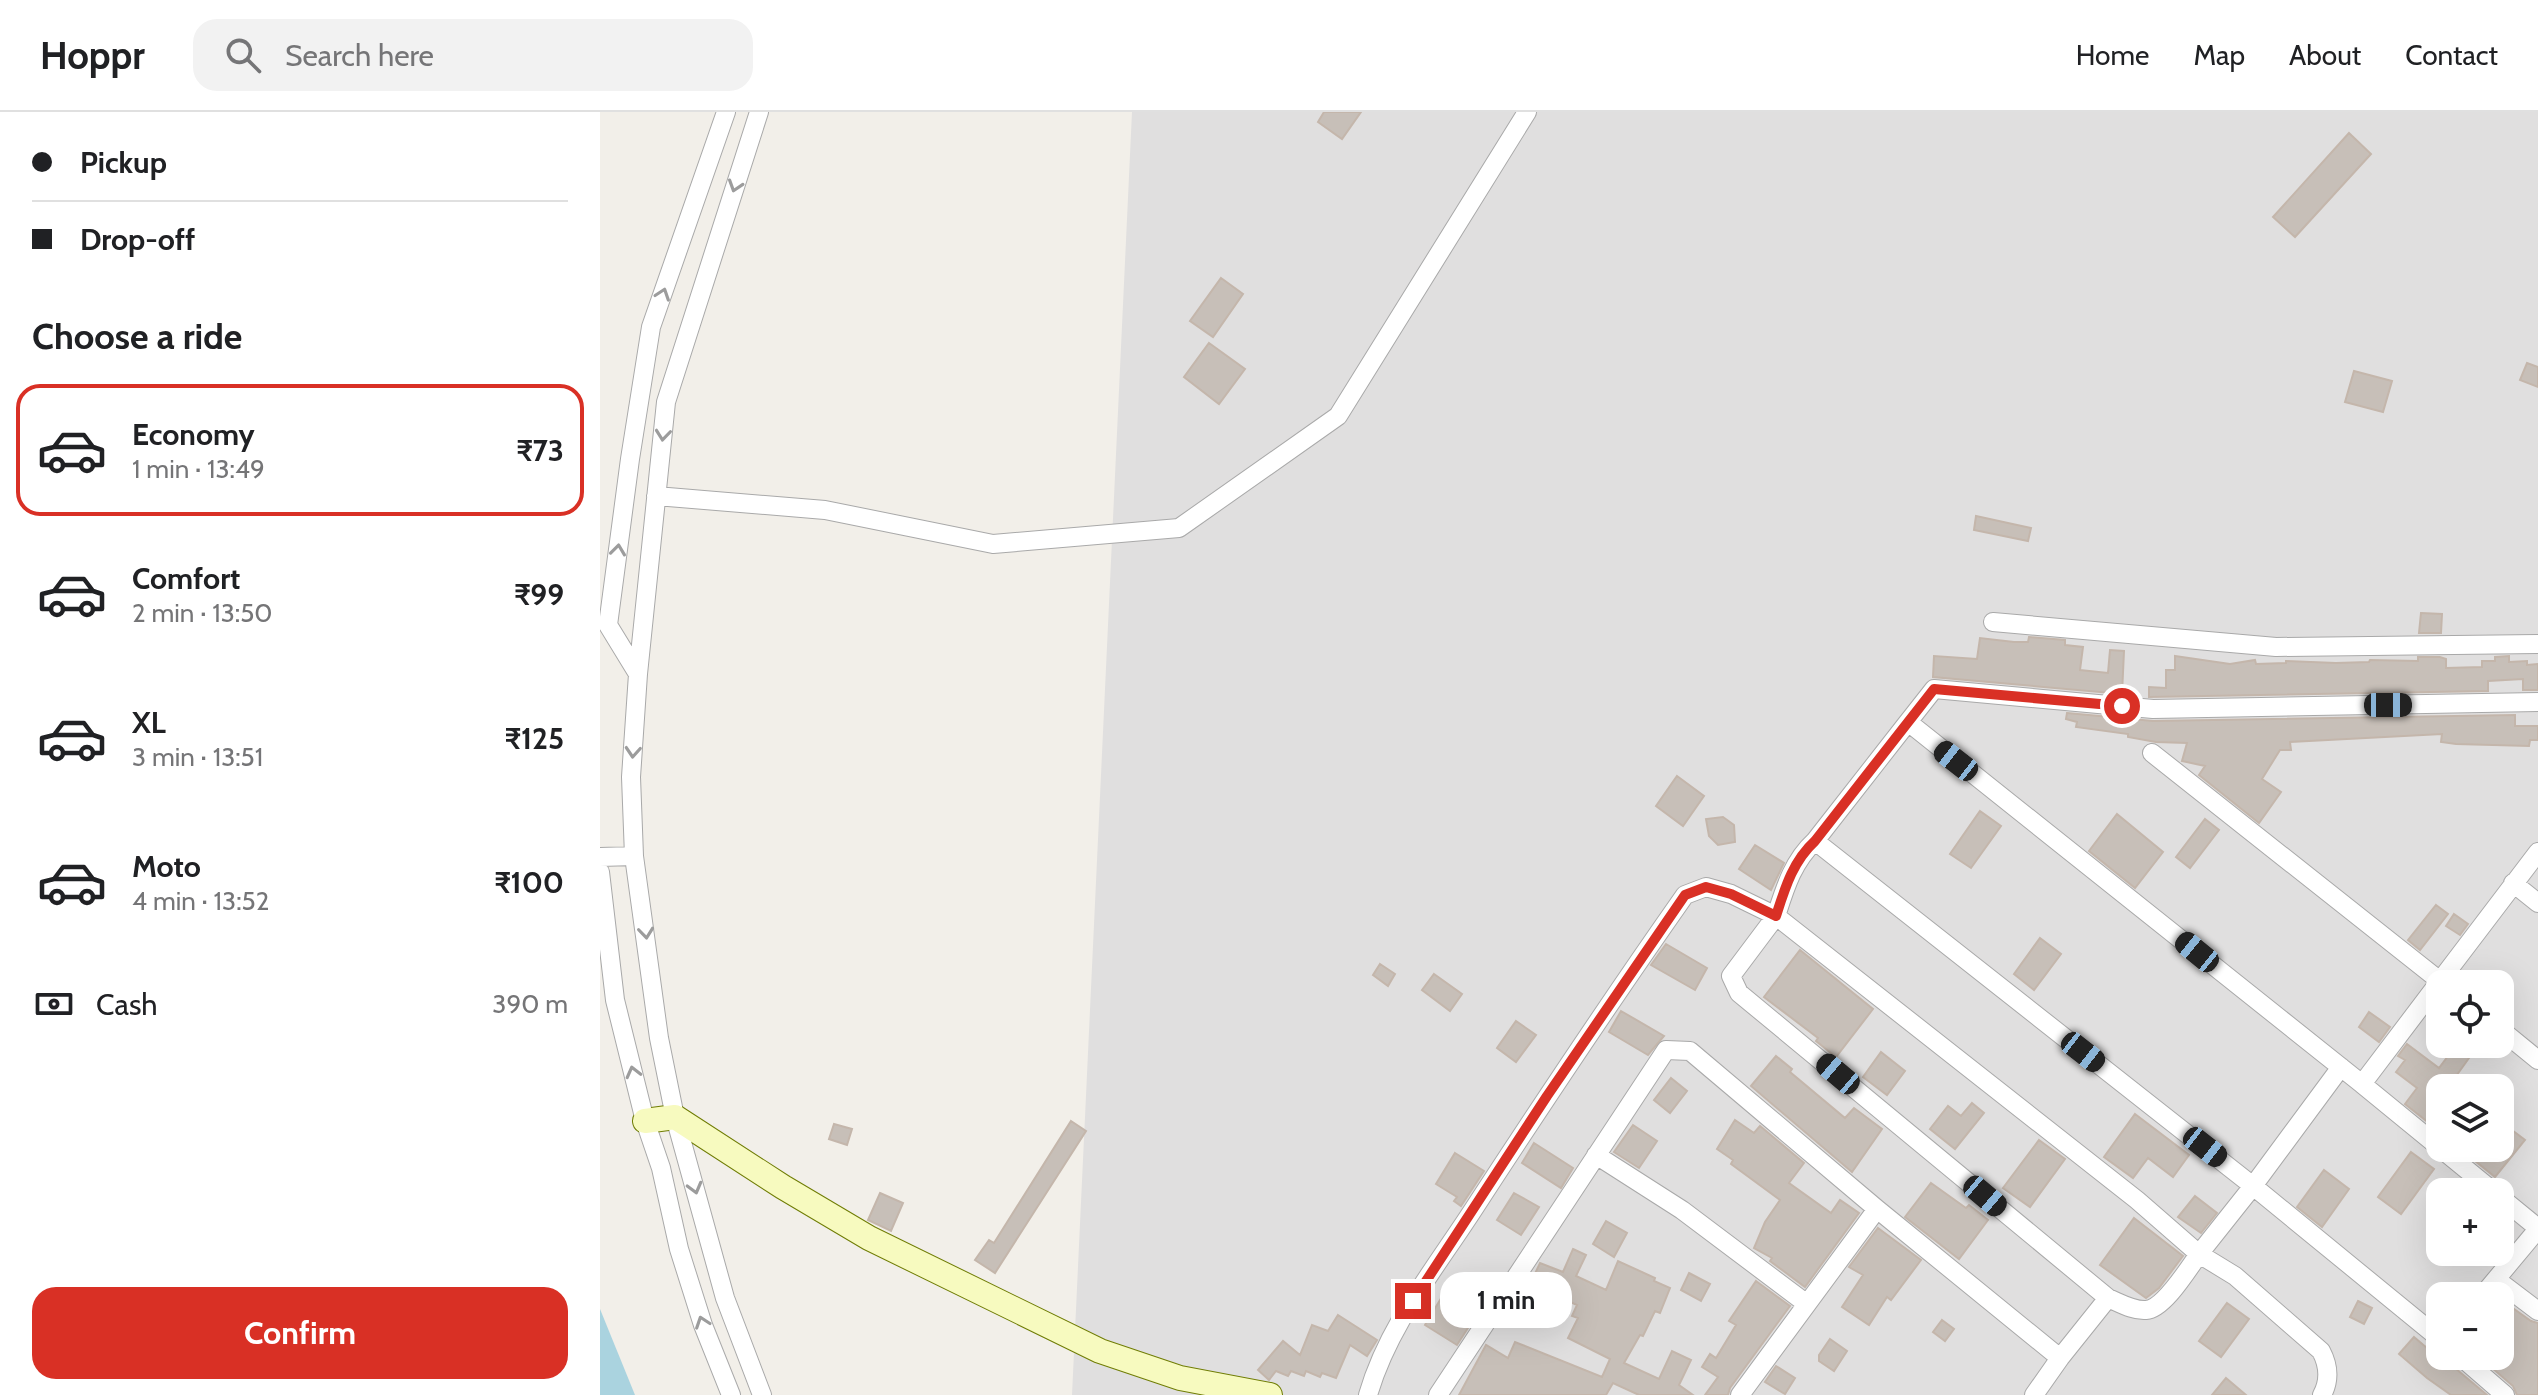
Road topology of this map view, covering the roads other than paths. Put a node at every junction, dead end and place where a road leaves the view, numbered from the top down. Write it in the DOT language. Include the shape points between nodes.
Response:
graph roads {
  1 [pos="726,112"];
  2 [pos="759,112"];
  3 [pos="1527,112"];
  4 [pos="656,496"];
  5 [pos="1993,622"];
  6 [pos="2538,644"];
  7 [pos="638,674"];
  8 [pos="2538,702"];
  9 [pos="1908,722"];
  10 [pos="2152,753"];
  11 [pos="1815,841"];
  12 [pos="2538,852"];
  13 [pos="634,856"];
  14 [pos="600,857"];
  15 [pos="600,872"];
  16 [pos="2513,883"];
  17 [pos="2538,903"];
  18 [pos="1776,916"];
  19 [pos="2427,970"];
  20 [pos="2451,970"];
  21 [pos="2426,1002"];
  22 [pos="2514,1040"];
  23 [pos="2538,1060"];
  24 [pos="2341,1067"];
  25 [pos="2362,1084"];
  26 [pos="675,1117"];
  27 [pos="645,1121"];
  28 [pos="1596,1155"];
  29 [pos="2477,1178"];
  30 [pos="2253,1186"];
  31 [pos="1877,1209"];
  32 [pos="2514,1209"];
  33 [pos="2538,1229"];
  34 [pos="2199,1254"];
  35 [pos="2497,1280"];
  36 [pos="2108,1298"];
  37 [pos="1807,1304"];
  38 [pos="2538,1311"];
  39 [pos="2426,1328"];
  40 [pos="2060,1358"];
  41 [pos="2476,1370"];
  42 [pos="731,1395"];
  43 [pos="762,1395"];
  44 [pos="1270,1395"];
  45 [pos="1368,1395"];
  46 [pos="1438,1395"];
  47 [pos="1740,1395"];
  48 [pos="2034,1395"];
  49 [pos="2322,1395"];
  50 [pos="2505,1395"];
  7 -- 1 [label="street, one-way" via="608,625 630,459 651,327"];
  2 -- 4 [label="street, one-way" via="666,402"];
  3 -- 4 [label="street" via="1338,416 1179,528 993,544 825,510"];
  4 -- 7 [label="street"];
  5 -- 6 [label="street" via="2276,647"];
  7 -- 13 [label="street, one-way" via="631,777"];
  8 -- 9 [label="street" via="2153,709 1934,689"];
  9 -- 11 [label="street"];
  9 -- 24 [label="street"];
  10 -- 19 [label="street"];
  11 -- 18 [label="street" via="1792,872"];
  11 -- 30 [label="street"];
  12 -- 16 [label="street"];
  13 -- 14 [label="street"];
  13 -- 26 [label="street, one-way"];
  27 -- 15 [label="street, one-way" via="615,1000"];
  16 -- 17 [label="street"];
  16 -- 20 [label="street"];
  18 -- 34 [label="street"];
  18 -- 36 [label="street" via="1731,976 1739,993"];
  18 -- 45 [label="street" via="1706,887 1685,895 1398,1323 1376,1364"];
  21 -- 25 [label="street"];
  22 -- 23 [label="street"];
  24 -- 25 [label="street"];
  24 -- 30 [label="street"];
  25 -- 29 [label="street"];
  26 -- 27 [label="street"];
  26 -- 43 [label="street, one-way" via="725,1298"];
  26 -- 44 [label="street" via="869,1238 1100,1351 1180,1378"];
  42 -- 27 [label="street, one-way" via="679,1249"];
  28 -- 31 [label="street" via="1666,1050 1690,1051"];
  28 -- 37 [label="street" via="1696,1220"];
  28 -- 46 [label="street"];
  30 -- 34 [label="street"];
  30 -- 39 [label="street"];
  31 -- 37 [label="street"];
  31 -- 40 [label="street"];
  32 -- 33 [label="street"];
  33 -- 35 [label="street"];
  34 -- 36 [label="street" via="2149,1310"];
  34 -- 49 [label="street" via="2235,1276 2321,1351 2328,1373"];
  35 -- 38 [label="street"];
  36 -- 40 [label="street"];
  37 -- 47 [label="street"];
  40 -- 48 [label="street"];
  41 -- 50 [label="street"];
}
